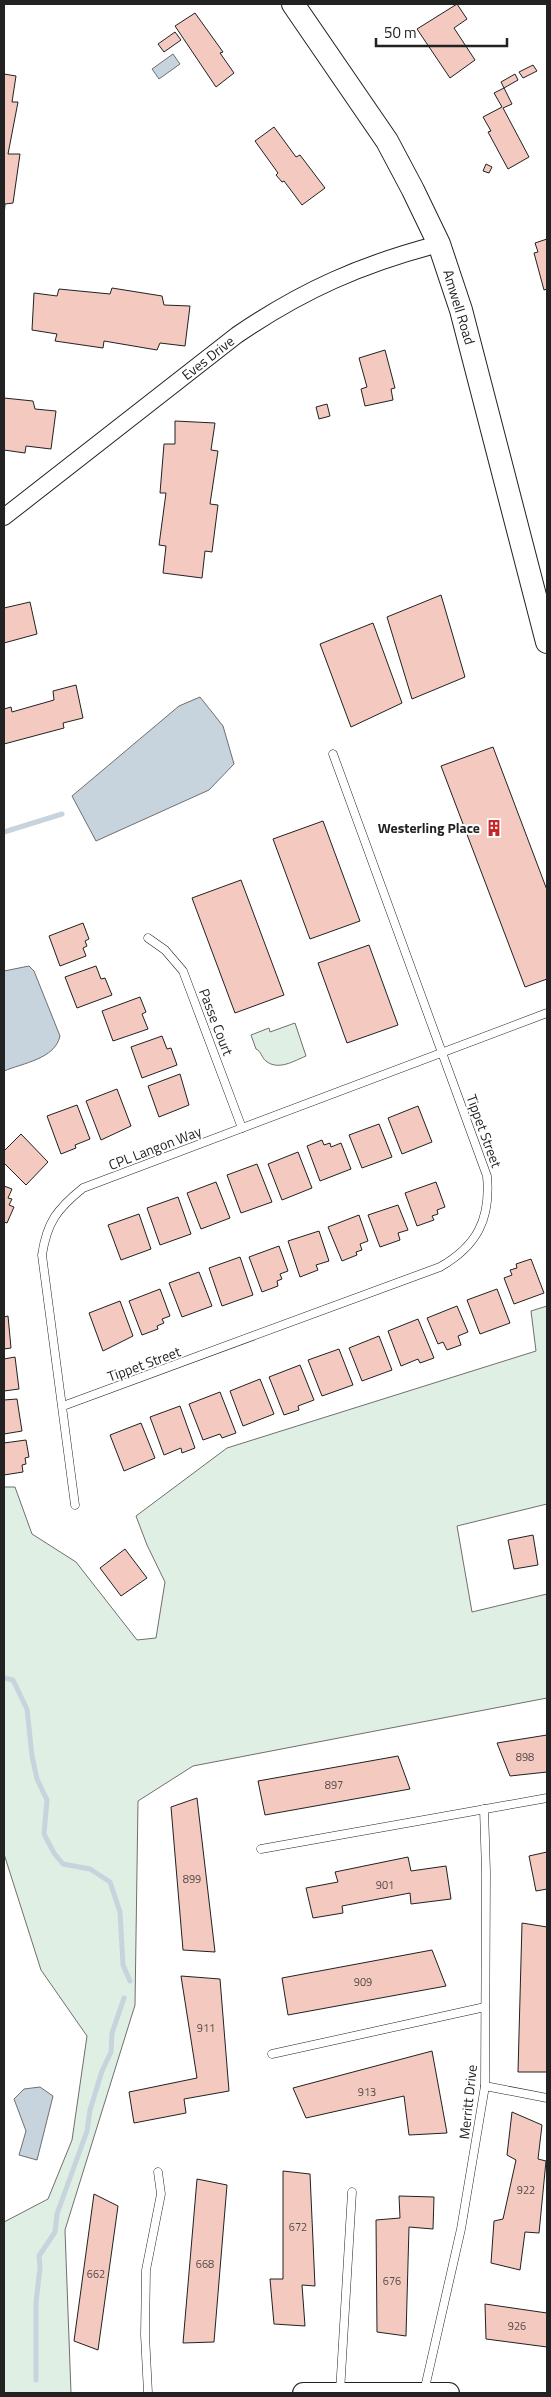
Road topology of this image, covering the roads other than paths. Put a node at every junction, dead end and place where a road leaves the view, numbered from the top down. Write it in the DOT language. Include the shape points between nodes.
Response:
graph roads {
  1 [pos="298,6"];
  2 [pos="439,244"];
  3 [pos="4,517"];
  4 [pos="547,642"];
  5 [pos="333,754"];
  6 [pos="148,938"];
  7 [pos="547,1013"];
  8 [pos="443,1053"];
  9 [pos="242,1128"];
  10 [pos="63,1406"];
  11 [pos="75,1505"];
  12 [pos="547,1798"];
  13 [pos="484,1809"];
  14 [pos="261,1849"];
  15 [pos="485,2007"];
  16 [pos="272,2054"];
  17 [pos="485,2086"];
  18 [pos="547,2098"];
  19 [pos="158,2172"];
  20 [pos="352,2192"];
  21 [pos="340,2392"];
  22 [pos="424,2392"];
  23 [pos="148,2393"];
  24 [pos="304,2393"];
  25 [pos="449,2393"];
  1 -- 2 [label="main road, Amwell Road" via="387,141"];
  2 -- 3 [label="street, Eves Drive" via="326,282 269,313"];
  2 -- 4 [label="main road, Amwell Road" via="461,310"];
  5 -- 8 [label="lane, Tippet Street"];
  6 -- 9 [label="lane, Passe Court" via="165,950 183,971"];
  7 -- 8 [label="lane, CPL Langon Way"];
  8 -- 9 [label="lane, CPL Langon Way"];
  8 -- 10 [label="lane, Tippet Street" via="487,1176 489,1194 481,1229 456,1258 440,1267"];
  9 -- 10 [label="lane, CPL Langon Way" via="83,1188 62,1204 45,1234 42,1255"];
  10 -- 11 [label="lane, CPL Langon Way"];
  12 -- 13 [label="lane"];
  13 -- 14 [label="lane"];
  13 -- 15 [label="lane, Merritt Drive"];
  15 -- 16 [label="lane"];
  15 -- 17 [label="lane, Merritt Drive"];
  17 -- 18 [label="lane"];
  17 -- 22 [label="lane, Merritt Drive" via="460,2229"];
  19 -- 23 [label="lane" via="161,2194 146,2270"];
  20 -- 21 [label="lane"];
  21 -- 22 [label="street"];
  21 -- 24 [label="street"];
  22 -- 25 [label="street"];
}
